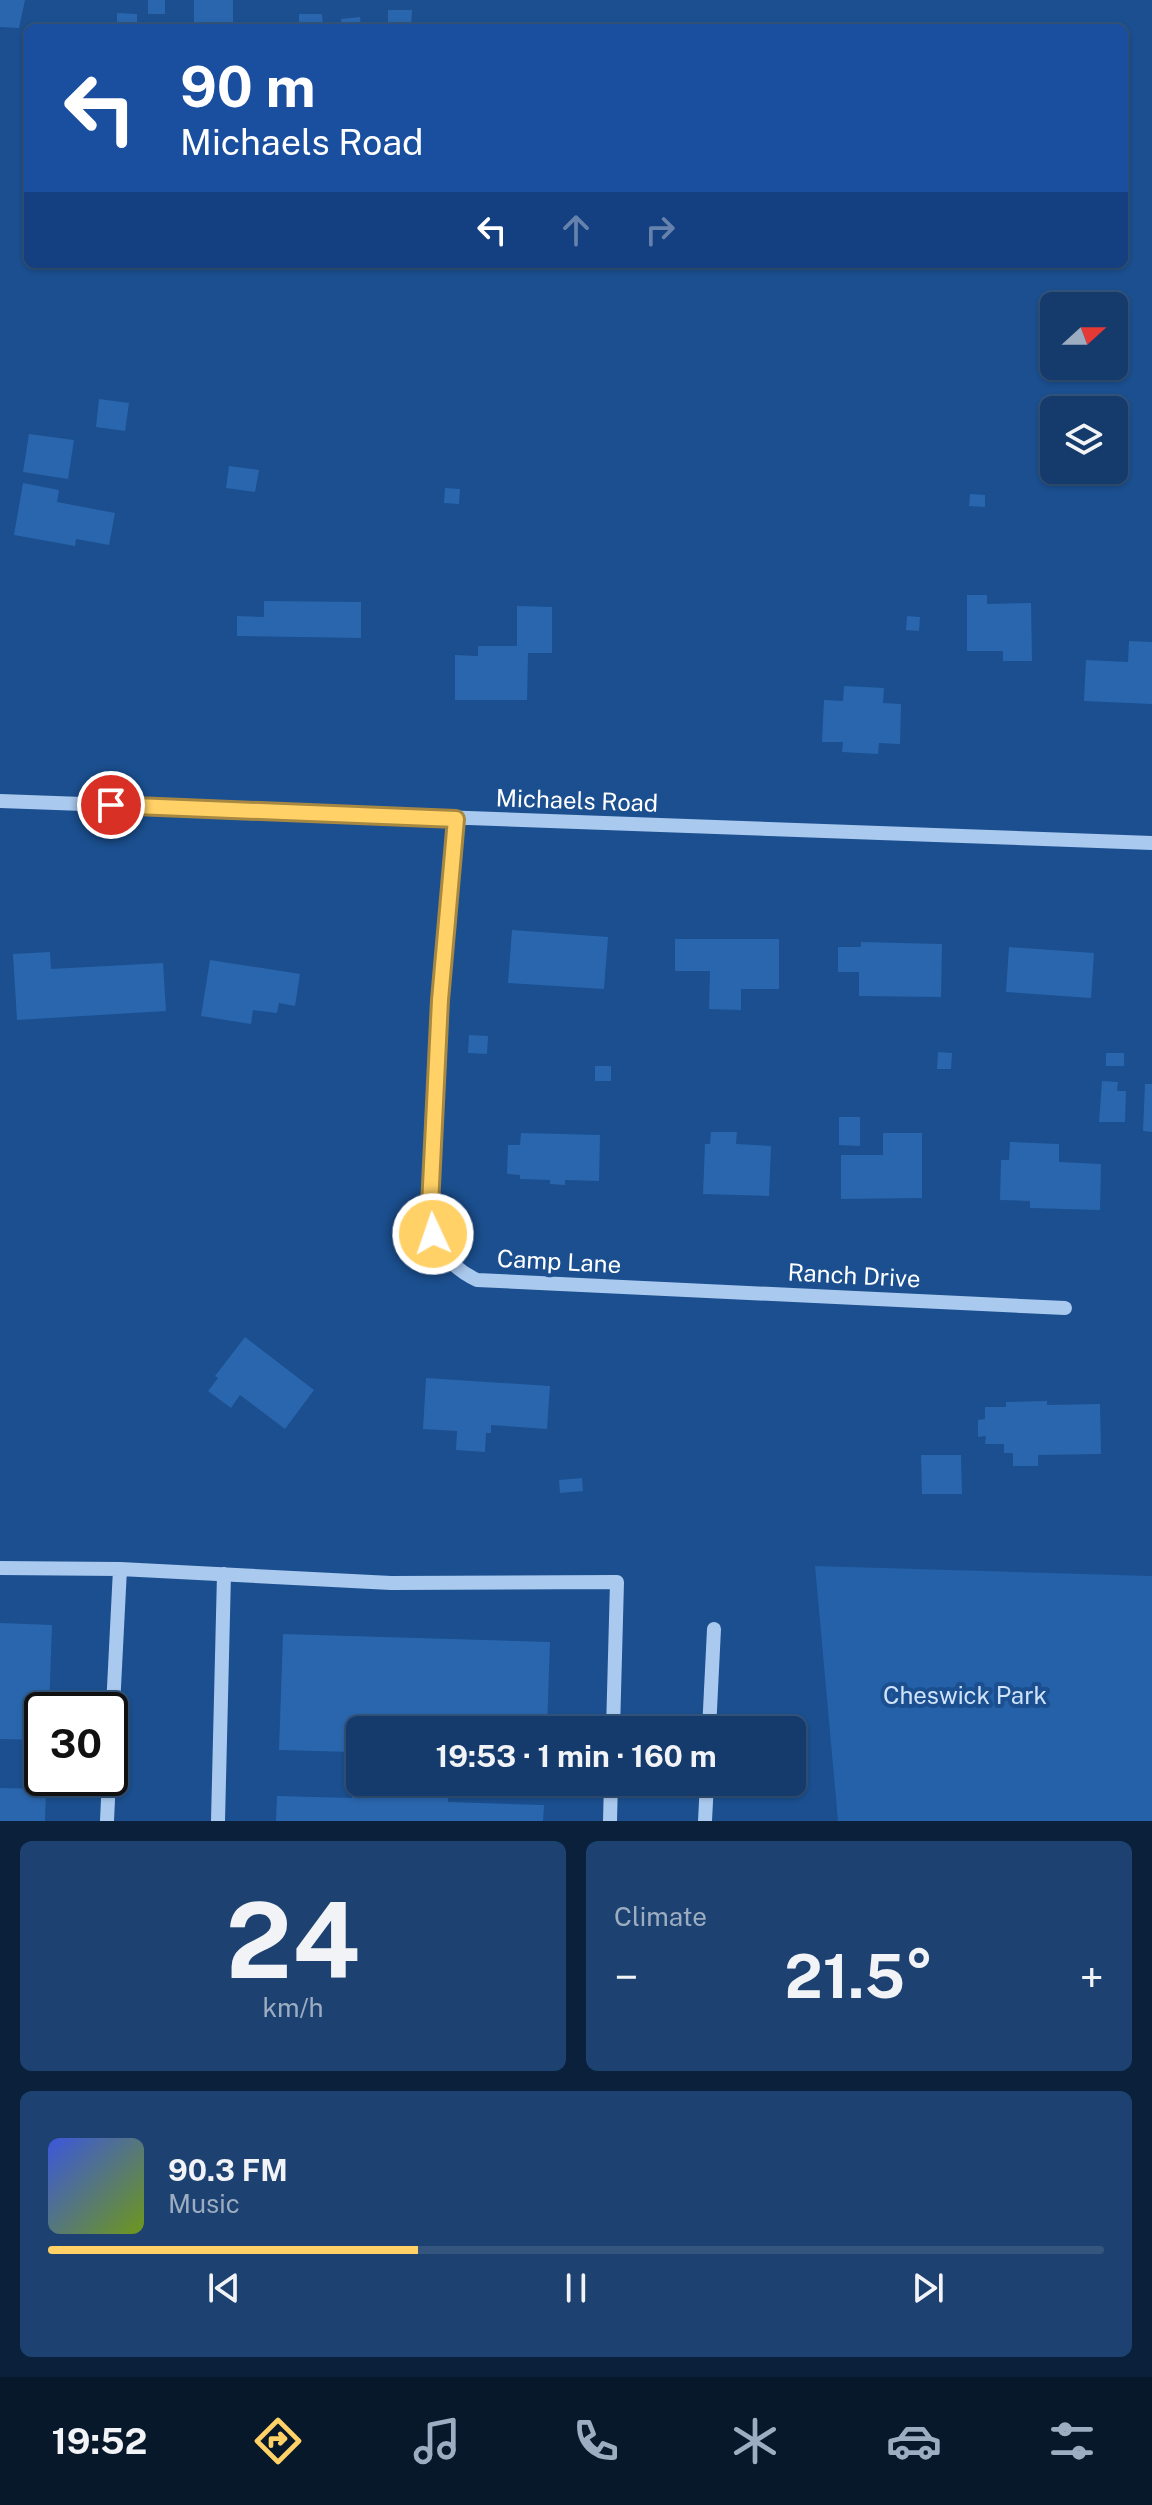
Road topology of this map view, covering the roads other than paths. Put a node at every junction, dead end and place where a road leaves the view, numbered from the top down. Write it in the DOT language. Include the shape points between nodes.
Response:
graph roads {
  1 [pos="0,801"];
  2 [pos="456,819"];
  3 [pos="1152,843"];
  4 [pos="642,1289"];
  5 [pos="1065,1308"];
  6 [pos="0,1568"];
  7 [pos="120,1569"];
  8 [pos="224,1574"];
  9 [pos="714,1629"];
  10 [pos="114,1692"];
  11 [pos="613,1716"];
  12 [pos="710,1716"];
  13 [pos="108,1796"];
  14 [pos="611,1796"];
  15 [pos="706,1796"];
  16 [pos="107,1821"];
  17 [pos="218,1821"];
  18 [pos="610,1821"];
  19 [pos="705,1821"];
  1 -- 2 [label="street, Michaels Road"];
  2 -- 3 [label="street, Michaels Road"];
  2 -- 4 [label="street, Camp Lane" via="440,1000 433,1234 449,1264 477,1280"];
  4 -- 5 [label="street, Ranch Drive"];
  6 -- 7 [label="street"];
  7 -- 8 [label="street"];
  7 -- 10 [label="street"];
  8 -- 11 [label="street" via="391,1583 617,1582"];
  8 -- 17 [label="street"];
  9 -- 12 [label="street"];
  13 -- 16 [label="street"];
  14 -- 18 [label="street"];
  15 -- 19 [label="street"];
}
